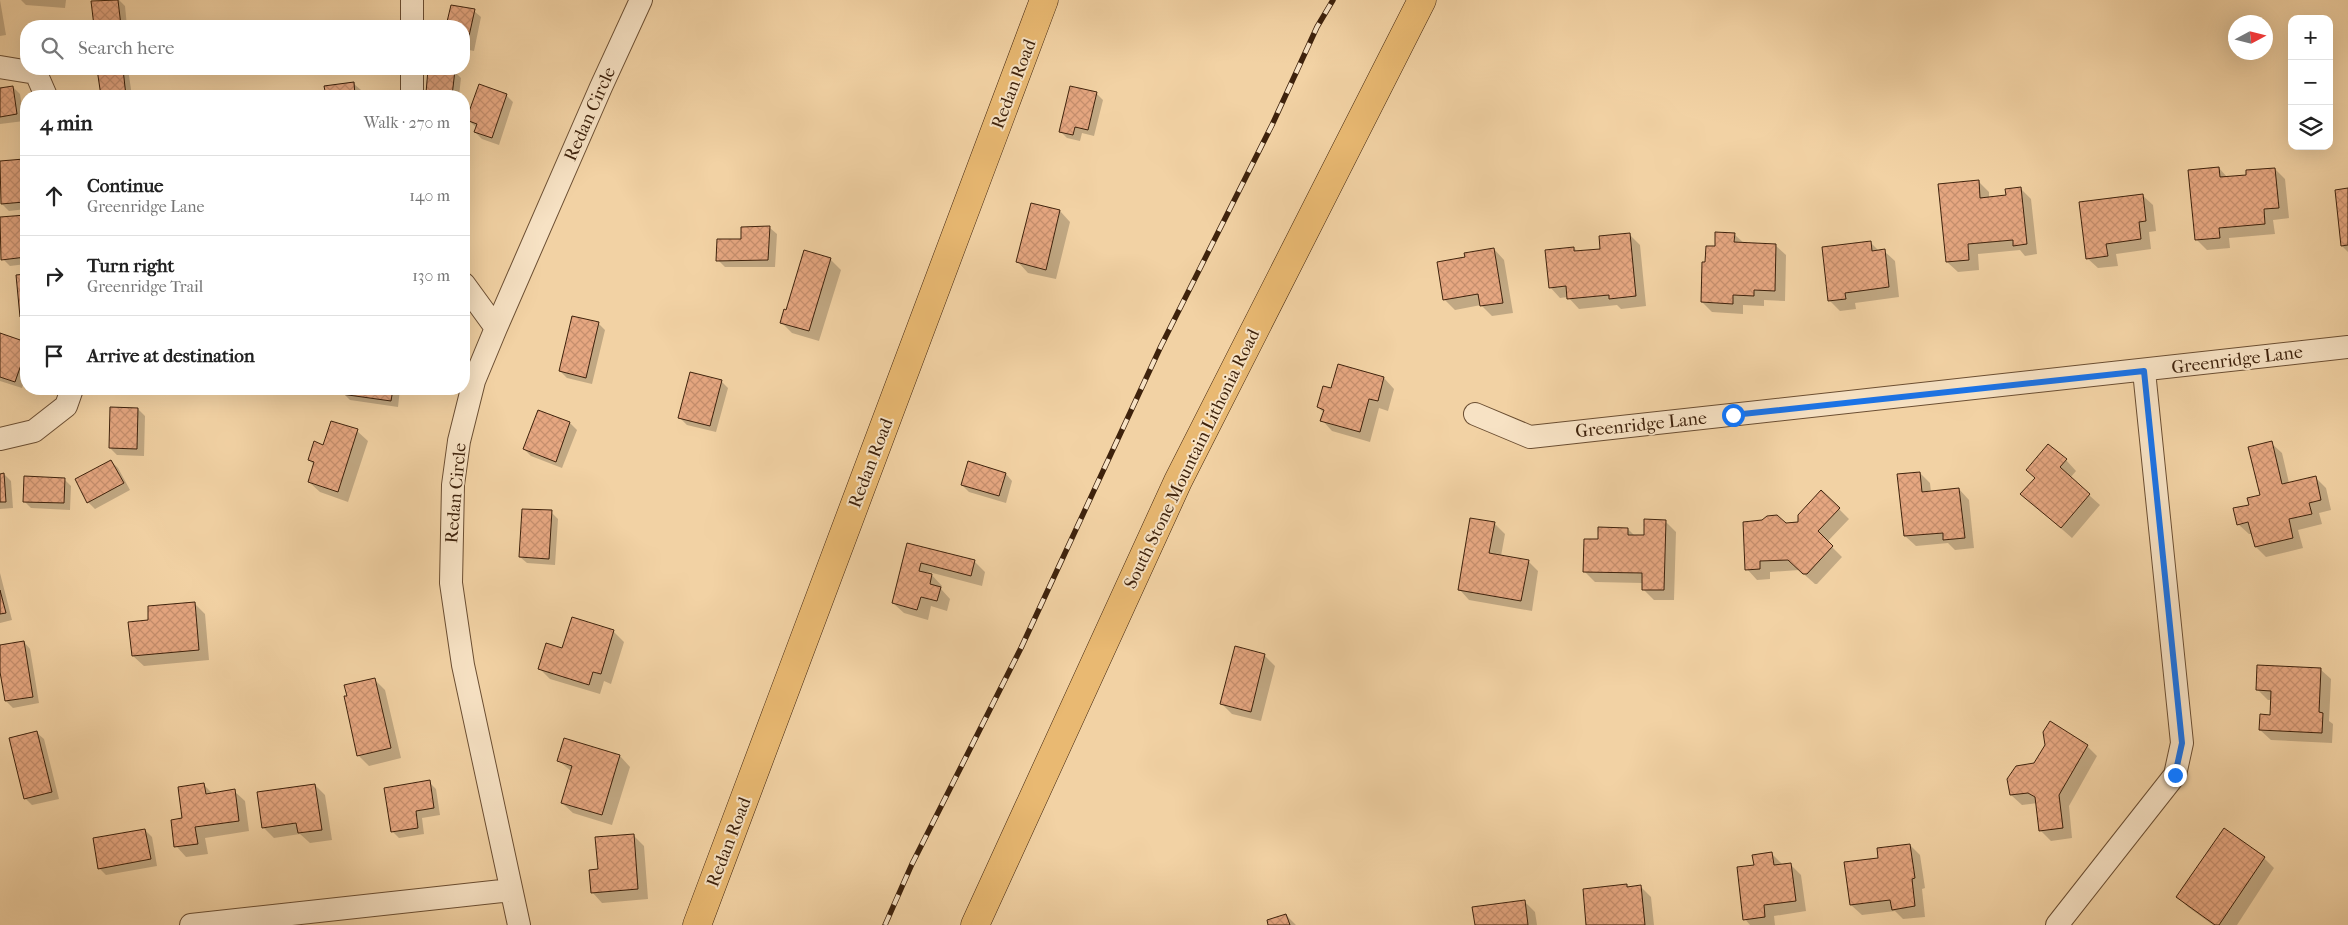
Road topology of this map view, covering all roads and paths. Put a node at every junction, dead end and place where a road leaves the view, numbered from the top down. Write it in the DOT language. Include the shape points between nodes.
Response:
graph roads {
  1 [pos="412,0"];
  2 [pos="641,0"];
  3 [pos="1044,0"];
  4 [pos="1422,0"];
  5 [pos="412,20"];
  6 [pos="0,67"];
  7 [pos="20,71"];
  8 [pos="36,75"];
  9 [pos="412,75"];
  10 [pos="43,90"];
  11 [pos="412,90"];
  12 [pos="470,292"];
  13 [pos="496,328"];
  14 [pos="2348,347"];
  15 [pos="2144,371"];
  16 [pos="70,395"];
  17 [pos="1475,414"];
  18 [pos="0,439"];
  19 [pos="511,890"];
  20 [pos="191,925"];
  21 [pos="519,925"];
  22 [pos="697,925"];
  23 [pos="975,925"];
  24 [pos="2058,925"];
  1 -- 5 [label="street"];
  2 -- 13 [label="street, Redan Circle"];
  3 -- 22 [label="main road, Redan Road"];
  4 -- 23 [label="main road, South Stone Mountain Lithonia Road" via="1178,481"];
  6 -- 7 [label="street"];
  8 -- 10 [label="street"];
  9 -- 11 [label="street"];
  12 -- 13 [label="street"];
  13 -- 19 [label="street, Redan Circle" via="474,381 459,441 453,485 451,582 463,665"];
  14 -- 15 [label="street, Greenridge Lane"];
  15 -- 17 [label="street, Greenridge Lane" via="1530,437"];
  15 -- 24 [label="street" via="2182,743 2175,775"];
  16 -- 18 [label="street" via="66,406 34,431"];
  19 -- 20 [label="street"];
  19 -- 21 [label="street, Redan Circle"];
}
